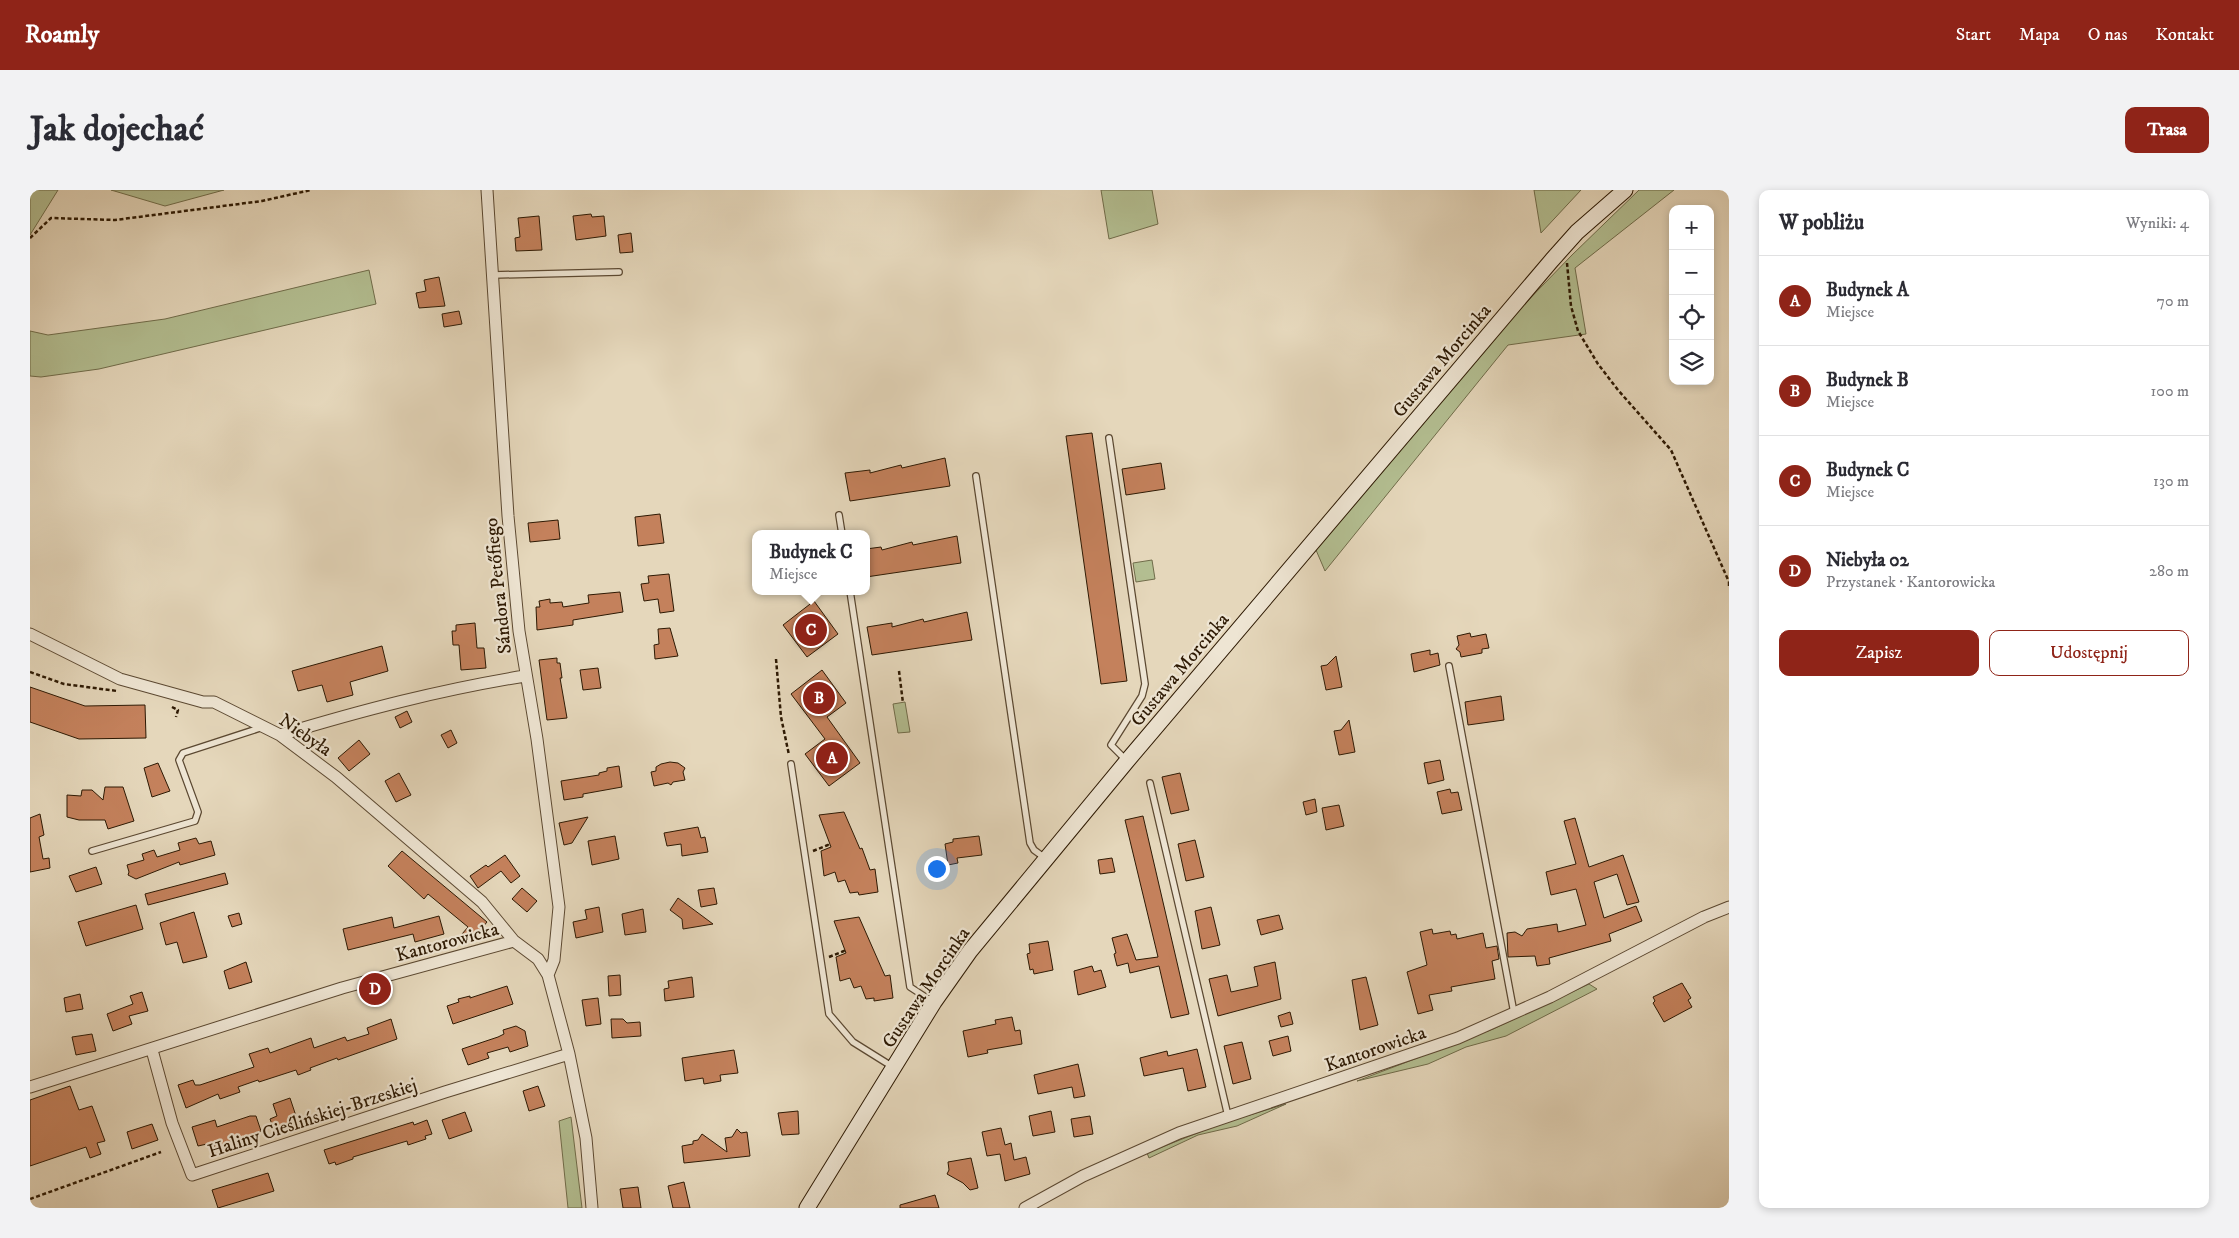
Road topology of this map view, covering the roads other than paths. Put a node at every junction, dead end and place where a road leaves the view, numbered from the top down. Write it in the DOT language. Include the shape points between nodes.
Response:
graph roads {
  1 [pos="487,190"];
  2 [pos="1625,190"];
  3 [pos="620,272"];
  4 [pos="494,275"];
  5 [pos="1109,438"];
  6 [pos="976,476"];
  7 [pos="839,515"];
  8 [pos="841,530"];
  9 [pos="851,595"];
  10 [pos="30,634"];
  11 [pos="1449,666"];
  12 [pos="525,676"];
  13 [pos="265,726"];
  14 [pos="280,735"];
  15 [pos="1127,761"];
  16 [pos="791,764"];
  17 [pos="1150,783"];
  18 [pos="92,851"];
  19 [pos="1046,858"];
  20 [pos="1729,907"];
  21 [pos="514,940"];
  22 [pos="548,975"];
  23 [pos="934,1002"];
  24 [pos="1514,1013"];
  25 [pos="152,1050"];
  26 [pos="569,1054"];
  27 [pos="895,1068"];
  28 [pos="30,1088"];
  29 [pos="1228,1116"];
  30 [pos="592,1208"];
  31 [pos="807,1208"];
  32 [pos="1025,1208"];
  1 -- 4 [label="street, Sándora Petőfiego"];
  2 -- 15 [label="street, Gustawa Morcinka" via="1568,242"];
  3 -- 4 [label="lane"];
  4 -- 12 [label="street, Sándora Petőfiego" via="508,516"];
  5 -- 15 [label="lane" via="1145,684 1142,696 1111,745"];
  6 -- 19 [label="lane" via="1030,843"];
  7 -- 8 [label="lane"];
  9 -- 23 [label="lane" via="910,987"];
  10 -- 13 [label="street, Niebyła" via="120,679 203,702 214,702"];
  11 -- 24 [label="lane"];
  12 -- 14 [label="street" via="404,698"];
  12 -- 22 [label="street, Sándora Petőfiego" via="537,739 559,907 554,960"];
  13 -- 14 [label="street, Niebyła"];
  13 -- 18 [label="lane" via="180,756 198,812 195,821"];
  14 -- 21 [label="street, Niebyła" via="336,776 482,902"];
  15 -- 19 [label="street, Gustawa Morcinka"];
  16 -- 27 [label="lane" via="828,1014 853,1042"];
  17 -- 29 [label="lane"];
  19 -- 23 [label="street, Gustawa Morcinka" via="970,951"];
  20 -- 24 [label="street, Kantorowicka" via="1704,916"];
  21 -- 22 [label="street, Kantorowicka" via="538,959"];
  21 -- 25 [label="street, Kantorowicka" via="342,988"];
  22 -- 26 [label="street, Kantorowicka"];
  23 -- 27 [label="street, Gustawa Morcinka"];
  24 -- 29 [label="street, Kantorowicka" via="1413,1055"];
  25 -- 26 [label="street, Haliny Cieślińskiej-Brzeskiej" via="172,1123 192,1175"];
  25 -- 28 [label="street, Kantorowicka"];
  26 -- 30 [label="street, Kantorowicka" via="586,1138"];
  27 -- 31 [label="street, Gustawa Morcinka"];
  29 -- 32 [label="street, Kantorowicka" via="1170,1137 1084,1176"];
}
